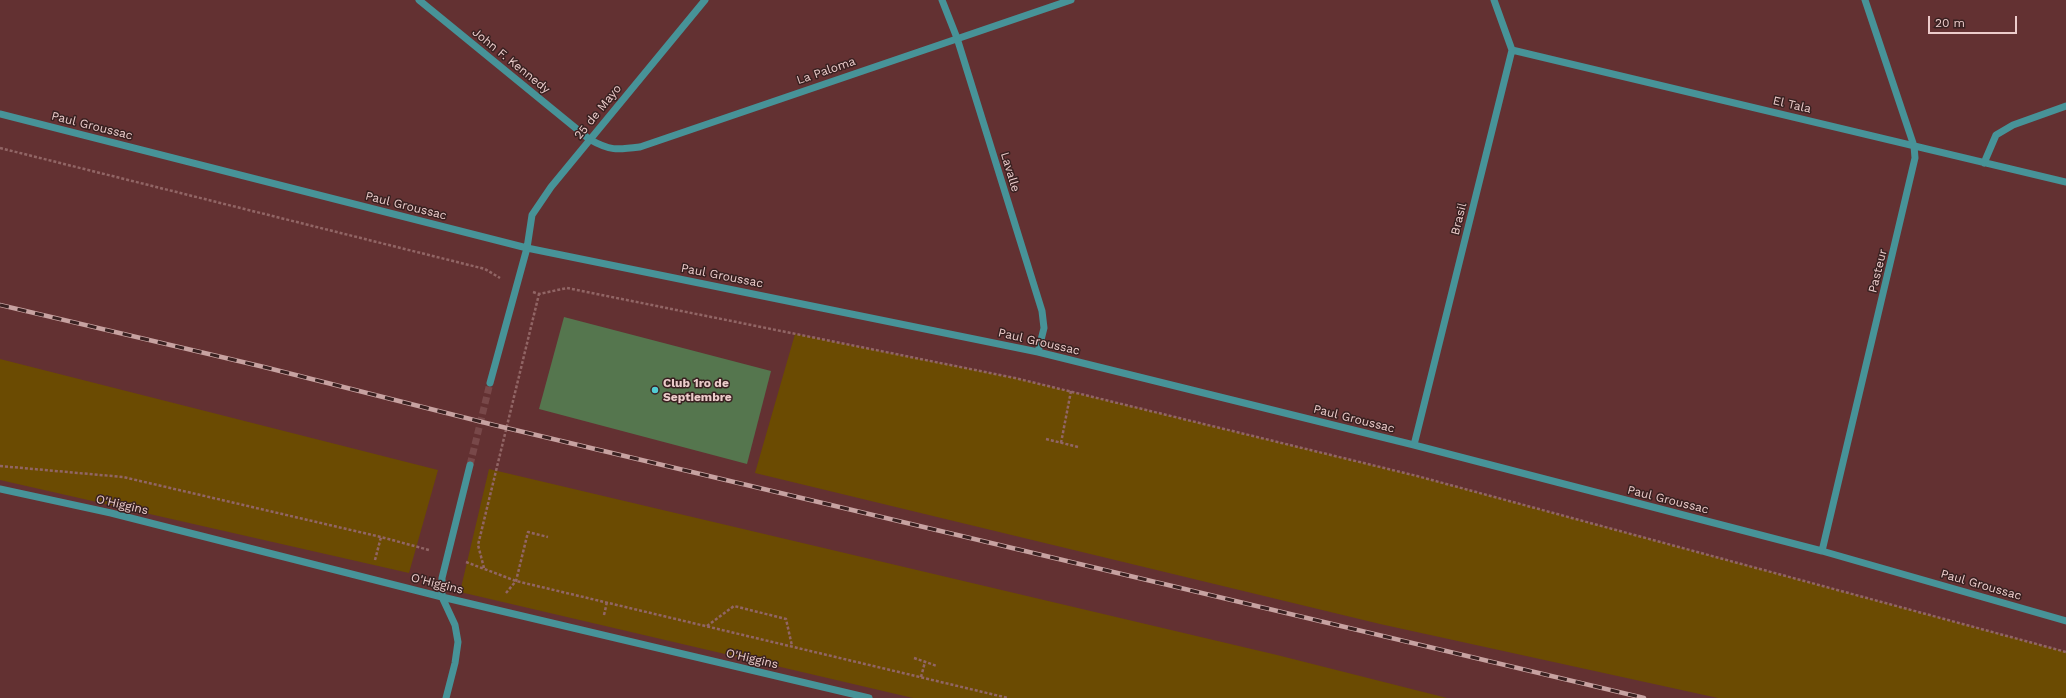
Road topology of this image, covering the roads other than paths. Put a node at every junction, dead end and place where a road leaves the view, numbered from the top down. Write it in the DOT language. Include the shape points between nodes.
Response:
graph roads {
  1 [pos="419,0"];
  2 [pos="705,0"];
  3 [pos="942,0"];
  4 [pos="1071,0"];
  5 [pos="1494,0"];
  6 [pos="1866,0"];
  7 [pos="957,38"];
  8 [pos="1512,50"];
  9 [pos="2066,106"];
  10 [pos="0,114"];
  11 [pos="589,139"];
  12 [pos="1914,146"];
  13 [pos="1984,163"];
  14 [pos="2066,182"];
  15 [pos="527,248"];
  16 [pos="1038,352"];
  17 [pos="490,383"];
  18 [pos="1414,446"];
  19 [pos="470,465"];
  20 [pos="0,489"];
  21 [pos="1822,551"];
  22 [pos="442,597"];
  23 [pos="2066,622"];
  24 [pos="446,698"];
  25 [pos="869,698"];
  1 -- 11 [label="street, John F. Kennedy"];
  2 -- 11 [label="street, 25 de Mayo"];
  3 -- 7 [label="street, Lavalle"];
  4 -- 7 [label="street, La Paloma"];
  5 -- 8 [label="street"];
  6 -- 12 [label="street, Pasteur"];
  7 -- 11 [label="street, La Paloma" via="640,147 618,150 604,148"];
  7 -- 16 [label="street, Lavalle" via="1042,311 1044,328"];
  8 -- 12 [label="street, El Tala"];
  8 -- 18 [label="street, Brasil"];
  9 -- 13 [label="street" via="2013,125 1996,135"];
  10 -- 15 [label="street, Paul Groussac"];
  11 -- 15 [label="street, 25 de Mayo" via="532,216"];
  12 -- 13 [label="street, El Tala"];
  12 -- 21 [label="street, Pasteur" via="1916,158 1913,172"];
  13 -- 14 [label="street, El Tala"];
  15 -- 16 [label="street, Paul Groussac"];
  15 -- 17 [label="street, 25 de Mayo"];
  16 -- 18 [label="street, Paul Groussac"];
  18 -- 21 [label="street, Paul Groussac"];
  19 -- 22 [label="street" via="442,578"];
  20 -- 22 [label="street, O'Higgins" via="111,513"];
  21 -- 23 [label="street, Paul Groussac"];
  22 -- 24 [label="street" via="455,625 458,642"];
  22 -- 25 [label="street, O'Higgins"];
}
